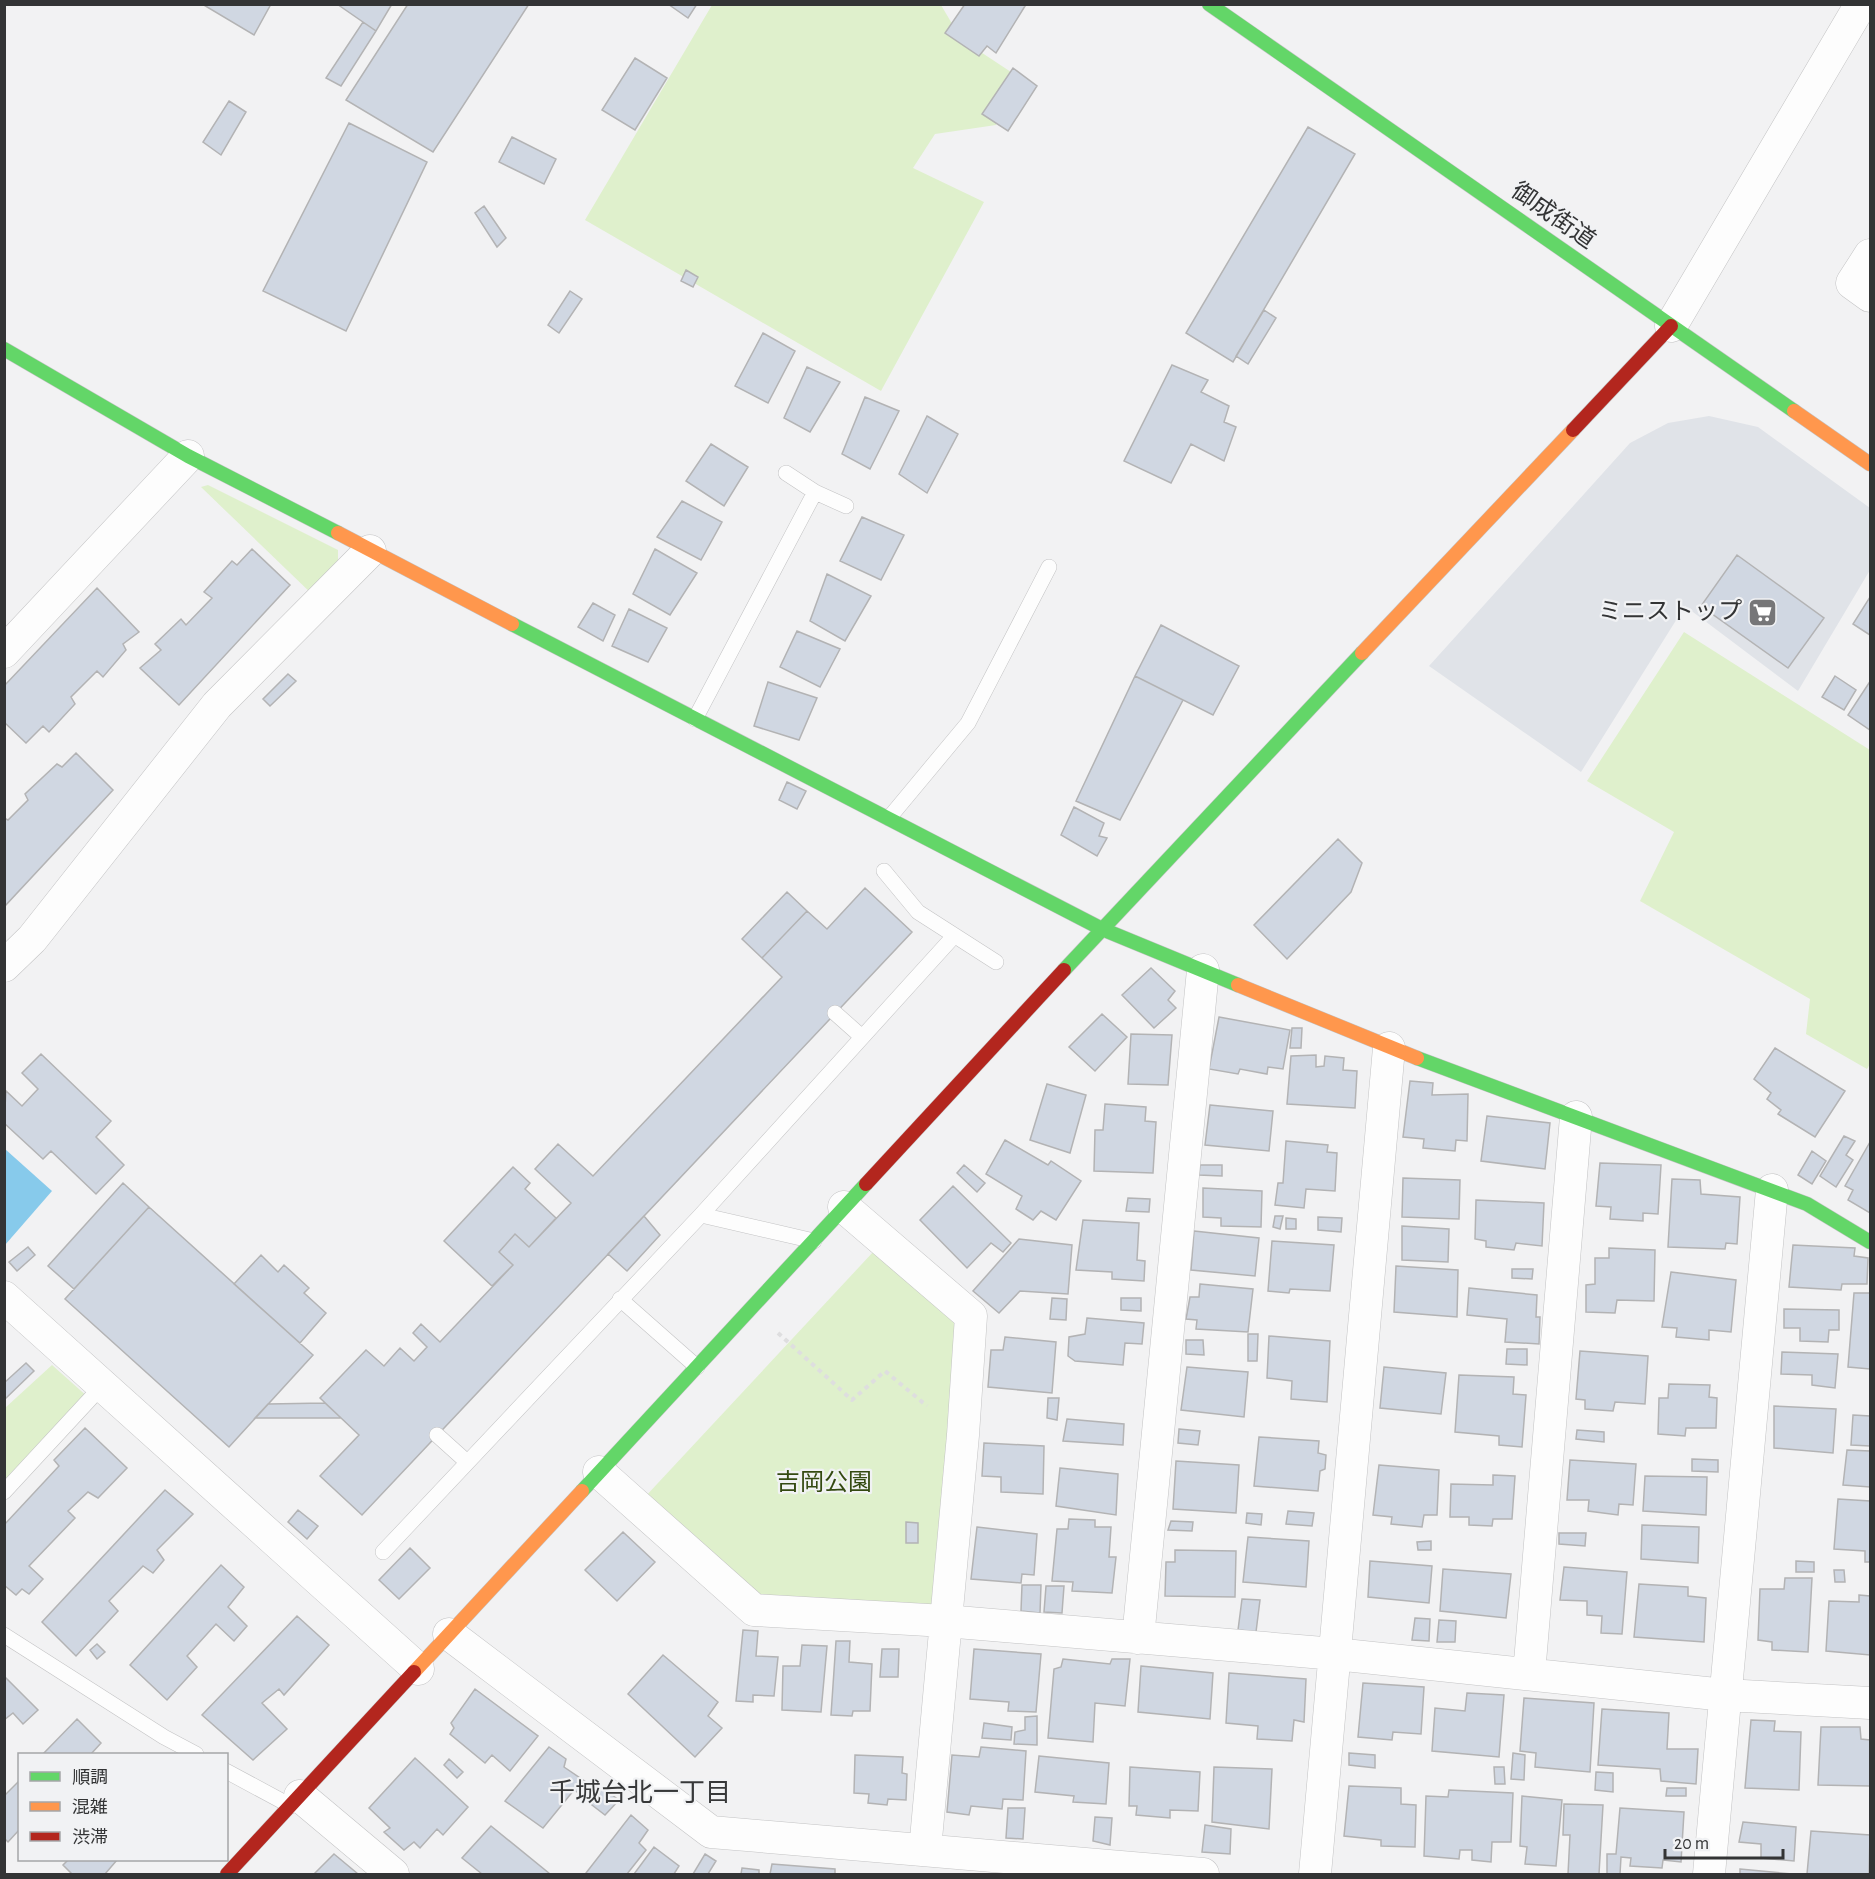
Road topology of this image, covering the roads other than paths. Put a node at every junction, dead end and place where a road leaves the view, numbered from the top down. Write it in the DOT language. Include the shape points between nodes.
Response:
graph roads {
  1 [pos="1209,4"];
  2 [pos="1861,4"];
  3 [pos="1870,255"];
  4 [pos="1870,296"];
  5 [pos="1671,326"];
  6 [pos="4,349"];
  7 [pos="188,456"];
  8 [pos="1870,464"];
  9 [pos="786,473"];
  10 [pos="815,492"];
  11 [pos="846,506"];
  12 [pos="370,551"];
  13 [pos="1049,567"];
  14 [pos="4,652"];
  15 [pos="695,718"];
  16 [pos="889,818"];
  17 [pos="884,871"];
  18 [pos="1102,929"];
  19 [pos="954,936"];
  20 [pos="996,962"];
  21 [pos="4,966"];
  22 [pos="1203,970"];
  23 [pos="835,1013"];
  24 [pos="862,1037"];
  25 [pos="1389,1048"];
  26 [pos="1576,1117"];
  27 [pos="1772,1190"];
  28 [pos="844,1207"];
  29 [pos="701,1215"];
  30 [pos="814,1240"];
  31 [pos="1870,1242"];
  32 [pos="4,1297"];
  33 [pos="621,1299"];
  34 [pos="697,1367"];
  35 [pos="103,1385"];
  36 [pos="437,1435"];
  37 [pos="467,1462"];
  38 [pos="599,1472"];
  39 [pos="4,1492"];
  40 [pos="383,1552"];
  41 [pos="945,1621"];
  42 [pos="450,1634"];
  43 [pos="4,1635"];
  44 [pos="1138,1638"];
  45 [pos="1335,1654"];
  46 [pos="418,1669"];
  47 [pos="1530,1674"];
  48 [pos="1725,1695"];
  49 [pos="1870,1703"];
  50 [pos="192,1753"];
  51 [pos="228,1772"];
  52 [pos="295,1801"];
  53 [pos="925,1850"];
  54 [pos="1115,1871"];
  55 [pos="227,1875"];
  56 [pos="393,1875"];
  57 [pos="1203,1875"];
  58 [pos="1315,1875"];
  59 [pos="1708,1875"];
  1 -- 5 [label="street, 御成街道"];
  2 -- 5 [label="street"];
  3 -- 4 [label="street" via="1852,283"];
  5 -- 8 [label="street, 御成街道"];
  5 -- 18 [label="street"];
  6 -- 7 [label="street"];
  7 -- 12 [label="street"];
  7 -- 14 [label="street"];
  9 -- 10 [label="lane"];
  10 -- 11 [label="lane"];
  10 -- 15 [label="lane"];
  12 -- 15 [label="street"];
  12 -- 21 [label="street" via="217,705 33,939"];
  13 -- 16 [label="lane" via="968,723"];
  15 -- 16 [label="street"];
  16 -- 18 [label="street"];
  17 -- 19 [label="lane" via="918,912"];
  18 -- 22 [label="street"];
  18 -- 28 [label="street"];
  19 -- 20 [label="lane"];
  19 -- 24 [label="lane"];
  22 -- 25 [label="street"];
  22 -- 44 [label="street"];
  23 -- 24 [label="lane"];
  24 -- 29 [label="lane"];
  25 -- 26 [label="street"];
  25 -- 45 [label="street"];
  26 -- 27 [label="street"];
  26 -- 47 [label="street"];
  27 -- 31 [label="street" via="1807,1204"];
  27 -- 48 [label="street"];
  28 -- 30 [label="street"];
  28 -- 41 [label="street" via="971,1316"];
  29 -- 30 [label="lane"];
  29 -- 33 [label="lane"];
  30 -- 34 [label="street"];
  32 -- 35 [label="street"];
  33 -- 34 [label="lane"];
  33 -- 37 [label="lane"];
  34 -- 38 [label="street"];
  35 -- 39 [label="lane"];
  35 -- 46 [label="street"];
  36 -- 37 [label="lane"];
  37 -- 40 [label="lane"];
  38 -- 41 [label="street" via="754,1610"];
  38 -- 42 [label="street"];
  41 -- 44 [label="street"];
  41 -- 53 [label="street"];
  42 -- 46 [label="street"];
  42 -- 53 [label="street" via="711,1832"];
  43 -- 50 [label="lane"];
  44 -- 45 [label="street"];
  45 -- 47 [label="street"];
  45 -- 58 [label="street"];
  46 -- 52 [label="street"];
  47 -- 48 [label="street"];
  48 -- 49 [label="street"];
  48 -- 59 [label="street"];
  51 -- 52 [label="lane"];
  52 -- 55 [label="street"];
  52 -- 56 [label="street"];
  53 -- 54 [label="street"];
  54 -- 57 [label="street"];
}
